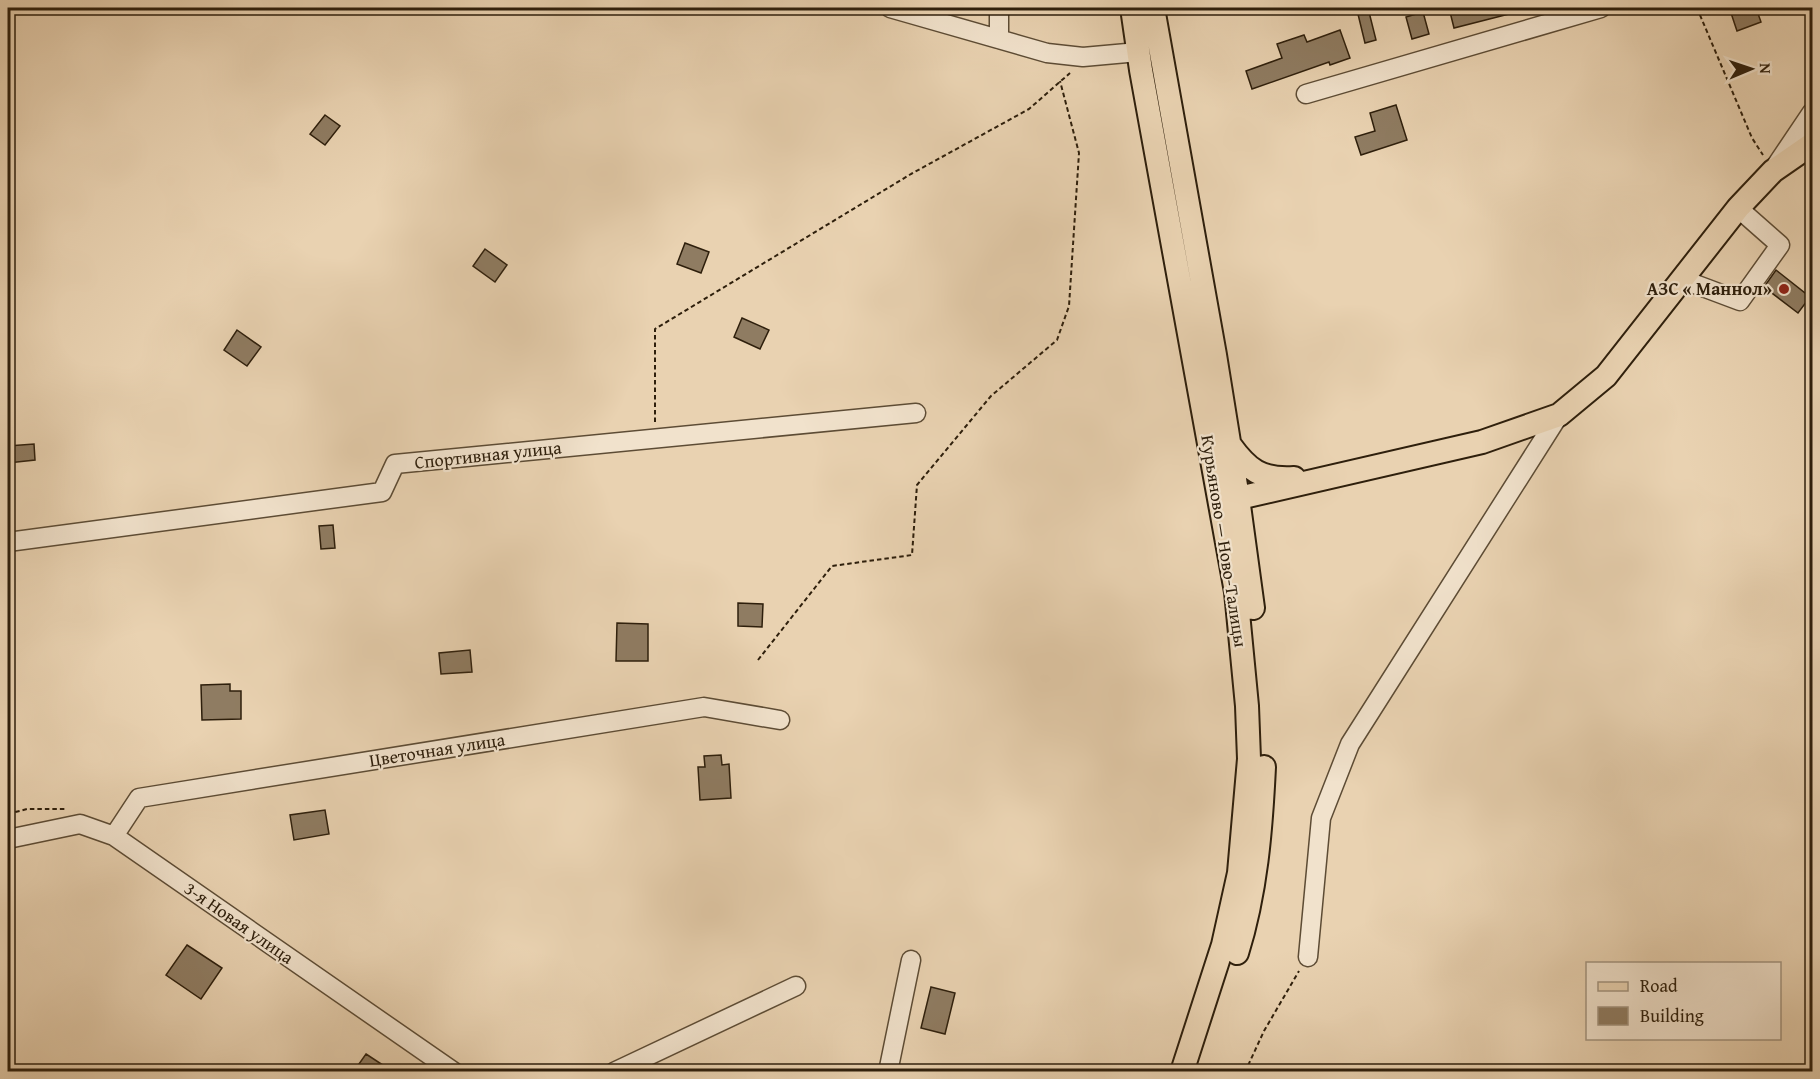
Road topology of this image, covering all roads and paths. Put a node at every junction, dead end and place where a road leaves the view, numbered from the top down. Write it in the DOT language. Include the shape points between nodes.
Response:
graph roads {
  1 [pos="890,8"];
  2 [pos="999,8"];
  3 [pos="1132,8"];
  4 [pos="1153,8"];
  5 [pos="1601,8"];
  6 [pos="1697,8"];
  7 [pos="999,39"];
  8 [pos="1138,52"];
  9 [pos="1074,69"];
  10 [pos="1060,81"];
  11 [pos="1306,94"];
  12 [pos="1812,112"];
  13 [pos="1812,144"];
  14 [pos="1773,171"];
  15 [pos="1738,208"];
  16 [pos="1684,280"];
  17 [pos="916,413"];
  18 [pos="1560,415"];
  19 [pos="655,438"];
  20 [pos="1230,445"];
  21 [pos="1331,477"];
  22 [pos="1228,500"];
  23 [pos="8,542"];
  24 [pos="1250,589"];
  25 [pos="758,660"];
  26 [pos="780,720"];
  27 [pos="114,836"];
  28 [pos="8,839"];
  29 [pos="1308,957"];
  30 [pos="910,960"];
  31 [pos="796,986"];
  32 [pos="454,1071"];
  33 [pos="614,1071"];
  34 [pos="888,1071"];
  35 [pos="1182,1071"];
  36 [pos="1198,1071"];
  37 [pos="1245,1071"];
  1 -- 7 [label="street"];
  2 -- 7 [label="street"];
  3 -- 8 [label="main road, Курьяново — Ново-Талицы"];
  4 -- 20 [label="main road, Курьяново — Ново-Талицы"];
  5 -- 11 [label="street"];
  6 -- 14 [label="path" via="1752,138"];
  7 -- 8 [label="street" via="1047,53 1083,57"];
  8 -- 22 [label="main road, Курьяново — Ново-Талицы"];
  9 -- 10 [label="path"];
  10 -- 19 [label="path" via="1029,109 910,174 655,329"];
  10 -- 25 [label="path" via="1079,153 1069,306 1057,340 991,396 917,485 912,555 832,566"];
  12 -- 14 [label="street"];
  13 -- 14 [label="main road"];
  14 -- 15 [label="main road"];
  15 -- 16 [label="main road"];
  15 -- 16 [label="street" via="1779,245 1740,301"];
  16 -- 18 [label="main road" via="1606,376"];
  17 -- 19 [label="street, Спортивная улица"];
  18 -- 21 [label="main road" via="1482,442"];
  18 -- 29 [label="street" via="1350,744 1321,819"];
  19 -- 23 [label="street, Спортивная улица" via="395,464 381,492"];
  20 -- 21 [label="main road" via="1243,463 1264,476"];
  20 -- 22 [label="main road, Курьяново — Ново-Талицы"];
  21 -- 22 [label="main road"];
  21 -- 24 [label="main road" via="1278,495 1258,510 1251,531"];
  22 -- 24 [label="main road, Курьяново — Ново-Талицы"];
  22 -- 35 [label="main road, Курьяново — Ново-Талицы" via="1246,687 1249,759 1245,818 1239,873 1223,945"];
  24 -- 36 [label="main road, Курьяново — Ново-Талицы" via="1263,705 1261,820 1255,874 1238,950"];
  26 -- 27 [label="street, Цветочная улица" via="704,707 139,798"];
  27 -- 28 [label="street, 3-я Новая улица" via="80,825"];
  27 -- 32 [label="street, 3-я Новая улица"];
  29 -- 37 [label="path"];
  30 -- 34 [label="street"];
  31 -- 33 [label="street"];
}
